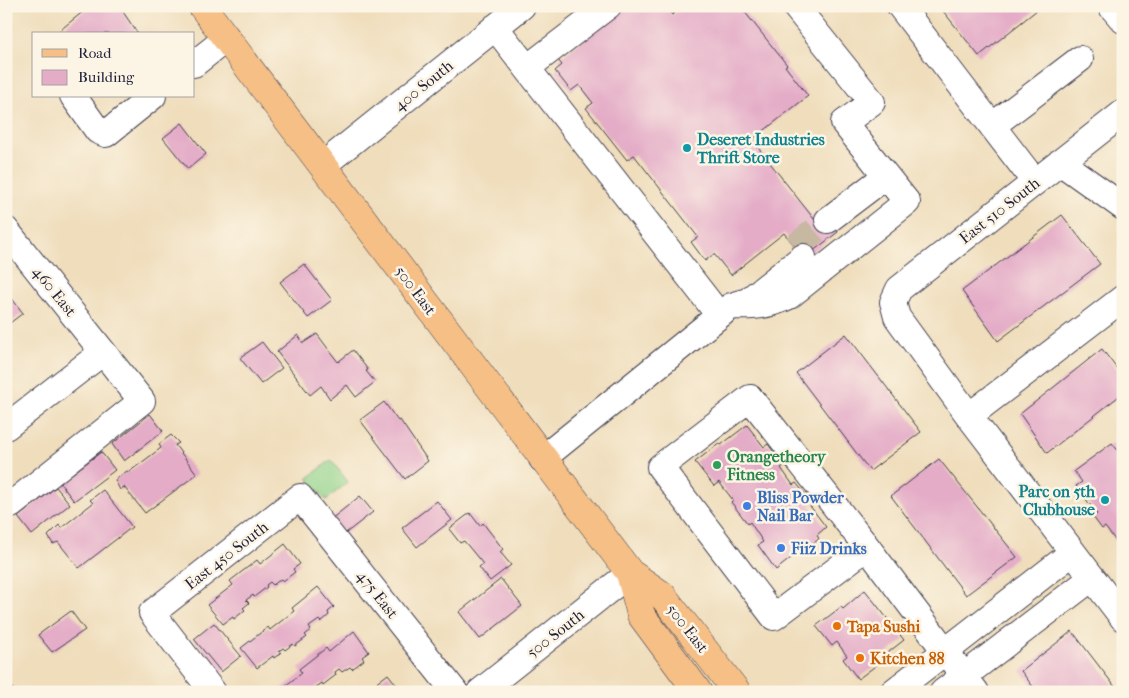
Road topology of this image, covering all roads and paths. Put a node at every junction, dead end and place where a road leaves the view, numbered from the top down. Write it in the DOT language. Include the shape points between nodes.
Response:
graph roads {
  1 [pos="202,6"];
  2 [pos="522,6"];
  3 [pos="608,6"];
  4 [pos="795,6"];
  5 [pos="900,6"];
  6 [pos="1111,6"];
  7 [pos="1123,20"];
  8 [pos="495,27"];
  9 [pos="227,38"];
  10 [pos="1080,59"];
  11 [pos="195,63"];
  12 [pos="527,68"];
  13 [pos="74,98"];
  14 [pos="151,98"];
  15 [pos="1123,113"];
  16 [pos="992,126"];
  17 [pos="1060,162"];
  18 [pos="323,165"];
  19 [pos="1035,182"];
  20 [pos="896,188"];
  21 [pos="1123,207"];
  22 [pos="832,225"];
  23 [pos="6,230"];
  24 [pos="799,252"];
  25 [pos="1123,298"];
  26 [pos="725,311"];
  27 [pos="103,352"];
  28 [pos="969,416"];
  29 [pos="6,427"];
  30 [pos="542,459"];
  31 [pos="300,497"];
  32 [pos="6,500"];
  33 [pos="868,547"];
  34 [pos="1072,553"];
  35 [pos="630,574"];
  36 [pos="1092,578"];
  37 [pos="1123,618"];
  38 [pos="947,651"];
  39 [pos="970,684"];
  40 [pos="213,692"];
  41 [pos="455,692"];
  42 [pos="480,692"];
  43 [pos="698,692"];
  44 [pos="737,692"];
  45 [pos="893,692"];
  46 [pos="943,692"];
  1 -- 9 [label="main road, 500 East"];
  2 -- 8 [label="street, 400 South"];
  3 -- 12 [label="street"];
  4 -- 20 [label="street" via="872,102 844,123"];
  5 -- 16 [label="street"];
  6 -- 7 [label="street"];
  8 -- 12 [label="street"];
  8 -- 18 [label="street, 400 South"];
  9 -- 11 [label="street"];
  9 -- 18 [label="main road, 500 East"];
  10 -- 16 [label="street"];
  12 -- 26 [label="street"];
  13 -- 14 [label="street" via="98,131 106,134"];
  15 -- 17 [label="street, East 510 South"];
  16 -- 19 [label="street"];
  17 -- 19 [label="street, East 510 South"];
  17 -- 21 [label="street"];
  18 -- 30 [label="main road, 500 East"];
  19 -- 28 [label="street, East 510 South" via="899,289 893,302 897,317"];
  20 -- 22 [label="street"];
  20 -- 26 [label="street" via="789,296 774,304"];
  23 -- 27 [label="street, 460 East"];
  24 -- 26 [label="street" via="741,290"];
  25 -- 28 [label="street"];
  26 -- 30 [label="street"];
  27 -- 29 [label="street"];
  27 -- 32 [label="street, 460 East" via="142,401 11,505"];
  28 -- 34 [label="street"];
  30 -- 35 [label="main road, 500 East"];
  31 -- 40 [label="street, East 450 South" via="152,613"];
  31 -- 41 [label="street, 475 East"];
  33 -- 33 [label="street" via="750,398 660,467 774,617"];
  33 -- 38 [label="street"];
  34 -- 36 [label="street"];
  34 -- 38 [label="street"];
  35 -- 42 [label="street, 500 South"];
  35 -- 43 [label="main road, 500 East" via="641,615"];
  35 -- 44 [label="main road, 500 East" via="662,595"];
  36 -- 37 [label="street"];
  36 -- 39 [label="street"];
  38 -- 39 [label="street"];
  38 -- 45 [label="street"];
  39 -- 46 [label="street"];
}
